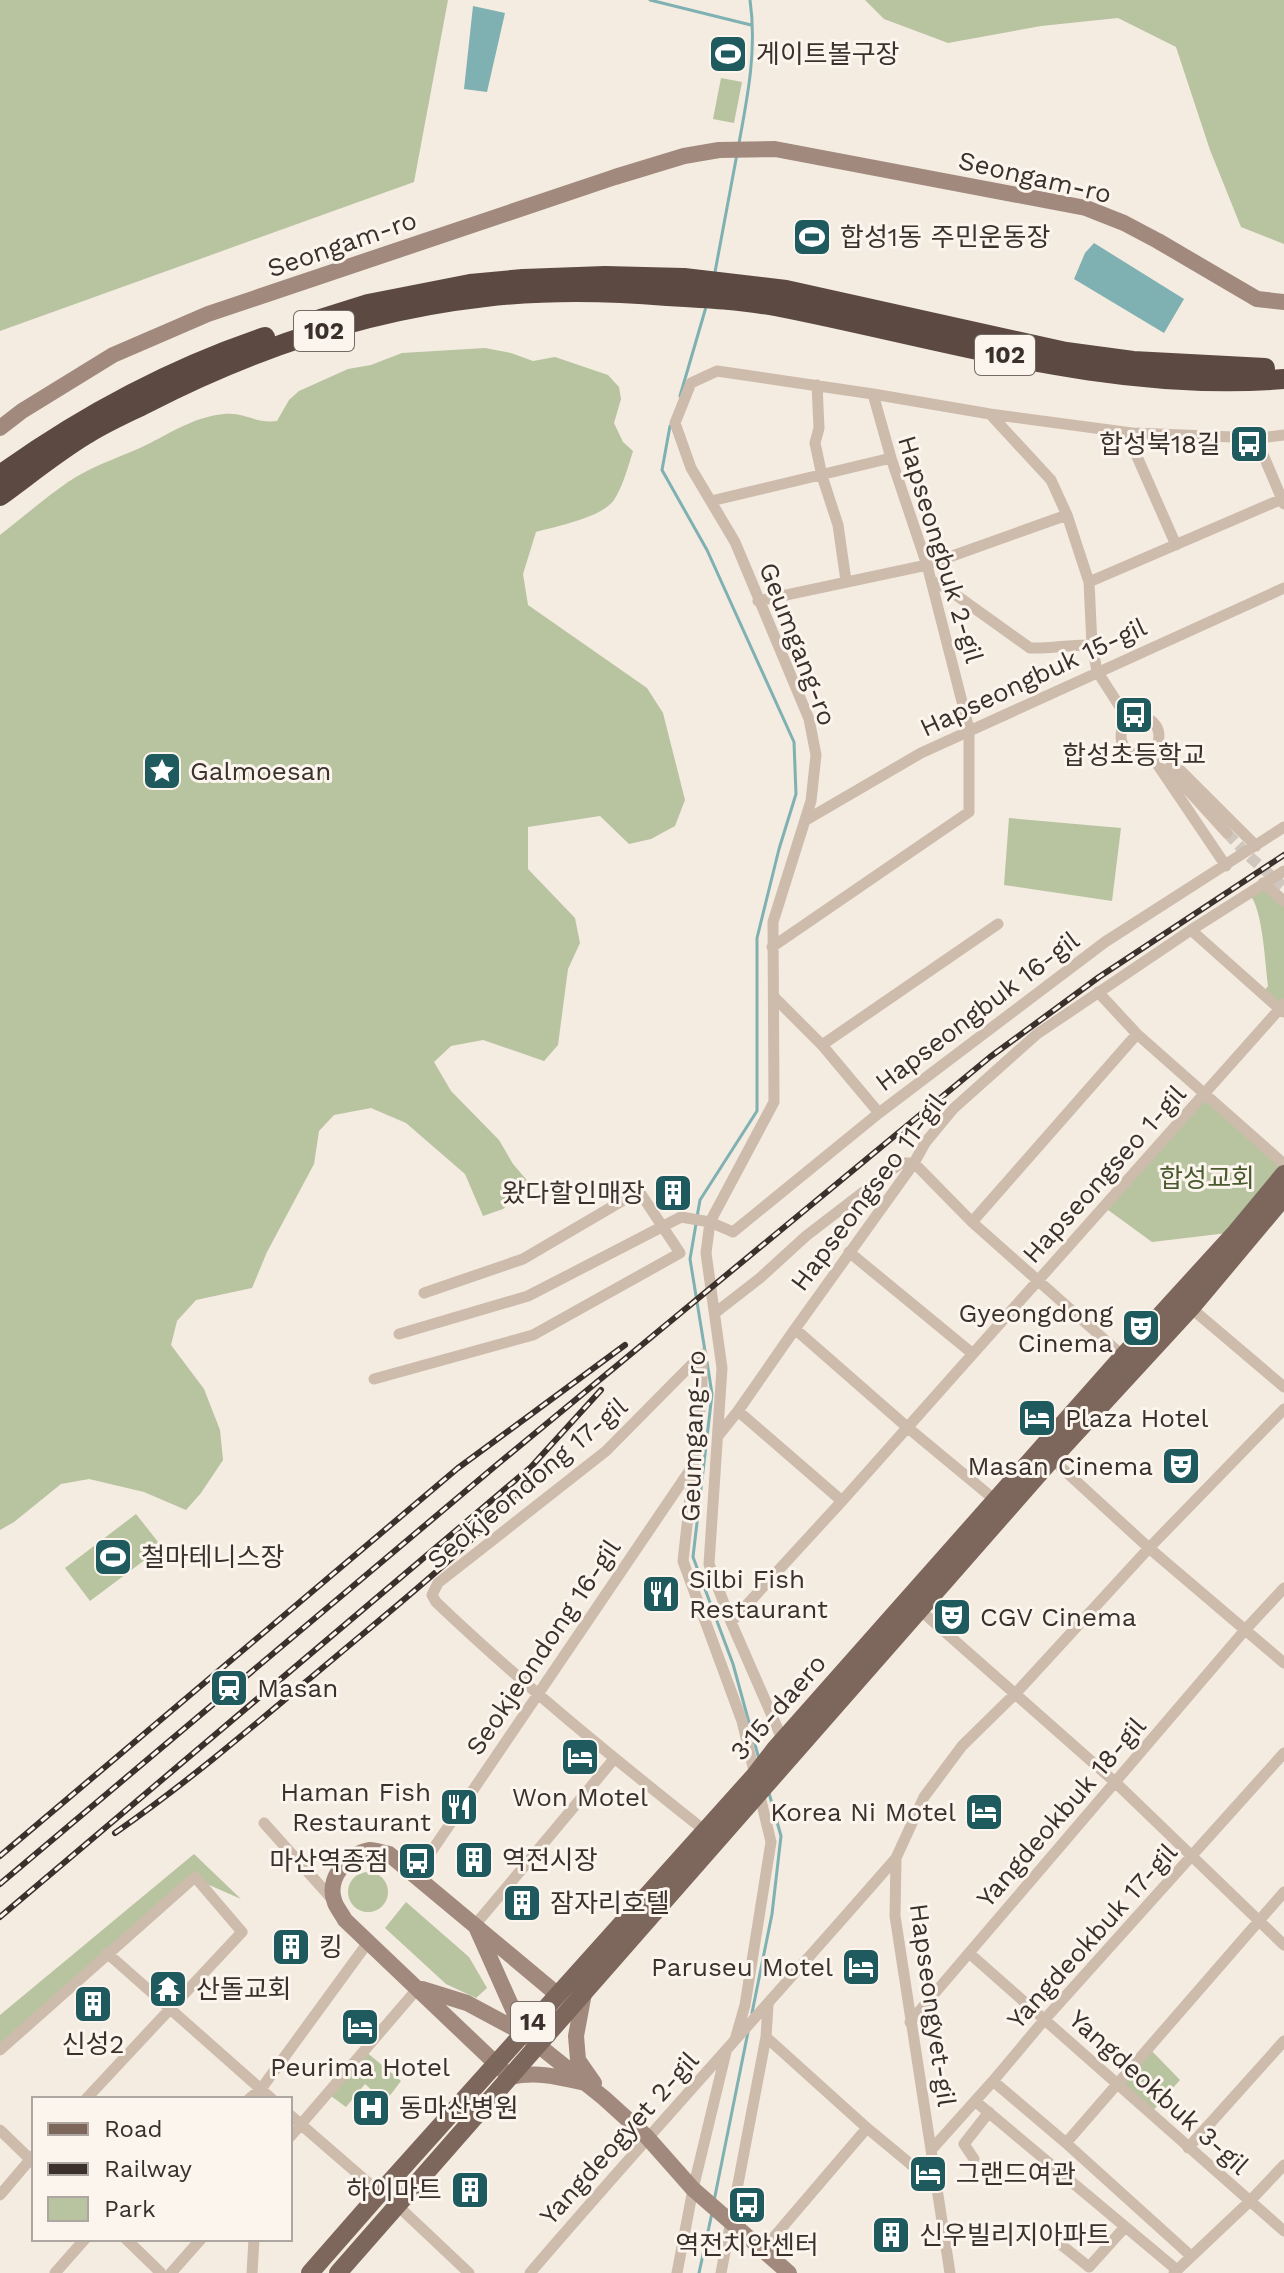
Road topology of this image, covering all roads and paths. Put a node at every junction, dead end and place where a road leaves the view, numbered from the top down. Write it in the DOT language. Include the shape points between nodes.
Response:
graph roads {
  1 [pos="684,287"];
  2 [pos="731,291"];
  3 [pos="1284,302"];
  4 [pos="1284,366"];
  5 [pos="1284,379"];
  6 [pos="817,385"];
  7 [pos="873,394"];
  8 [pos="990,414"];
  9 [pos="0,428"];
  10 [pos="1132,433"];
  11 [pos="1284,435"];
  12 [pos="1259,438"];
  13 [pos="891,458"];
  14 [pos="0,475"];
  15 [pos="822,476"];
  16 [pos="0,496"];
  17 [pos="711,501"];
  18 [pos="1283,502"];
  19 [pos="1067,515"];
  20 [pos="1176,545"];
  21 [pos="927,565"];
  22 [pos="846,581"];
  23 [pos="932,581"];
  24 [pos="1089,582"];
  25 [pos="1284,588"];
  26 [pos="758,601"];
  27 [pos="1092,645"];
  28 [pos="1097,671"];
  29 [pos="1129,721"];
  30 [pos="969,729"];
  31 [pos="1152,749"];
  32 [pos="806,820"];
  33 [pos="1284,827"];
  34 [pos="1227,833"];
  35 [pos="1256,846"];
  36 [pos="1226,866"];
  37 [pos="1284,871"];
  38 [pos="1263,883"];
  39 [pos="1284,901"];
  40 [pos="998,924"];
  41 [pos="1191,930"];
  42 [pos="772,947"];
  43 [pos="1098,992"];
  44 [pos="775,998"];
  45 [pos="1282,1009"];
  46 [pos="1137,1034"];
  47 [pos="822,1045"];
  48 [pos="1204,1094"];
  49 [pos="879,1113"];
  50 [pos="914,1163"];
  51 [pos="1284,1164"];
  52 [pos="1284,1174"];
  53 [pos="1284,1197"];
  54 [pos="708,1222"];
  55 [pos="972,1222"];
  56 [pos="662,1227"];
  57 [pos="849,1252"];
  58 [pos="1039,1281"];
  59 [pos="424,1293"];
  60 [pos="1191,1308"];
  61 [pos="715,1313"];
  62 [pos="795,1329"];
  63 [pos="399,1334"];
  64 [pos="973,1354"];
  65 [pos="1123,1356"];
  66 [pos="374,1379"];
  67 [pos="1284,1387"];
  68 [pos="1284,1409"];
  69 [pos="738,1411"];
  70 [pos="907,1427"];
  71 [pos="718,1436"];
  72 [pos="1052,1459"];
  73 [pos="694,1463"];
  74 [pos="995,1500"];
  75 [pos="842,1501"];
  76 [pos="1149,1548"];
  77 [pos="1284,1588"];
  78 [pos="920,1610"];
  79 [pos="731,1622"];
  80 [pos="1245,1630"];
  81 [pos="1284,1663"];
  82 [pos="1016,1693"];
  83 [pos="538,1694"];
  84 [pos="781,1752"];
  85 [pos="1284,1753"];
  86 [pos="614,1759"];
  87 [pos="1115,1782"];
  88 [pos="758,1783"];
  89 [pos="264,1823"];
  90 [pos="704,1830"];
  91 [pos="429,1855"];
  92 [pos="1192,1856"];
  93 [pos="896,1858"];
  94 [pos="1284,1892"];
  95 [pos="333,1901"];
  96 [pos="1258,1921"];
  97 [pos="475,1925"];
  98 [pos="369,1941"];
  99 [pos="1284,1945"];
  100 [pos="107,1953"];
  101 [pos="969,1953"];
  102 [pos="418,1988"];
  103 [pos="584,1993"];
  104 [pos="558,1995"];
  105 [pos="766,2007"];
  106 [pos="171,2009"];
  107 [pos="1045,2019"];
  108 [pos="910,2022"];
  109 [pos="738,2036"];
  110 [pos="766,2037"];
  111 [pos="530,2040"];
  112 [pos="1284,2041"];
  113 [pos="0,2050"];
  114 [pos="726,2051"];
  115 [pos="497,2063"];
  116 [pos="510,2077"];
  117 [pos="993,2081"];
  118 [pos="585,2083"];
  119 [pos="1116,2084"];
  120 [pos="260,2094"];
  121 [pos="88,2097"];
  122 [pos="604,2098"];
  123 [pos="975,2101"];
  124 [pos="989,2112"];
  125 [pos="292,2117"];
  126 [pos="301,2124"];
  127 [pos="867,2128"];
  128 [pos="0,2130"];
  129 [pos="292,2135"];
  130 [pos="647,2137"];
  131 [pos="1066,2143"];
  132 [pos="1188,2148"];
  133 [pos="932,2149"];
  134 [pos="32,2159"];
  135 [pos="974,2159"];
  136 [pos="1284,2165"];
  137 [pos="937,2186"];
  138 [pos="696,2191"];
  139 [pos="380,2193"];
  140 [pos="0,2195"];
  141 [pos="1249,2202"];
  142 [pos="398,2206"];
  143 [pos="729,2219"];
  144 [pos="1125,2227"];
  145 [pos="1284,2231"];
  146 [pos="83,2241"];
  147 [pos="128,2241"];
  148 [pos="199,2241"];
  149 [pos="254,2241"];
  150 [pos="1059,2243"];
  151 [pos="762,2251"];
  152 [pos="1191,2256"];
  153 [pos="1163,2259"];
  154 [pos="1175,2272"];
  155 [pos="55,2273"];
  156 [pos="161,2273"];
  157 [pos="171,2273"];
  158 [pos="252,2273"];
  159 [pos="310,2273"];
  160 [pos="338,2273"];
  161 [pos="469,2273"];
  162 [pos="530,2273"];
  163 [pos="677,2273"];
  164 [pos="721,2273"];
  165 [pos="789,2273"];
  166 [pos="950,2273"];
  167 [pos="1158,2273"];
  1 -- 2 [label="highway, 102"];
  1 -- 14 [label="highway, 102" via="605,276 523,279 368,304 207,358 99,412"];
  1 -- 16 [label="highway, 102" via="485,297 326,331 194,379 88,433"];
  2 -- 4 [label="highway, 102" via="786,290 1066,352 1133,361"];
  2 -- 5 [label="highway, 102" via="778,307 1103,374"];
  3 -- 9 [label="main road, Seongam-ro" via="1257,299 1147,235 1086,208 775,149 719,150 615,177 208,314 113,355"];
  6 -- 7 [label="street, Geumgang-ro"];
  6 -- 15 [label="street" via="815,443"];
  6 -- 17 [label="street, Geumgang-ro" via="717,371 691,383 675,423 691,468"];
  7 -- 8 [label="street, Geumgang-ro"];
  7 -- 13 [label="street, Hapseongbuk 2-gil"];
  8 -- 10 [label="street, Geumgang-ro"];
  8 -- 19 [label="street" via="1051,480"];
  10 -- 12 [label="street, Geumgang-ro"];
  10 -- 20 [label="street" via="1135,452"];
  11 -- 12 [label="street, Geumgang-ro"];
  12 -- 18 [label="street"];
  13 -- 15 [label="street"];
  13 -- 21 [label="street, Hapseongbuk 2-gil"];
  15 -- 17 [label="street"];
  15 -- 22 [label="street" via="838,525"];
  17 -- 26 [label="street, Geumgang-ro" via="735,542"];
  18 -- 20 [label="street"];
  19 -- 21 [label="street"];
  19 -- 24 [label="street"];
  20 -- 24 [label="street"];
  21 -- 22 [label="street"];
  21 -- 23 [label="street, Hapseongbuk 2-gil"];
  22 -- 26 [label="street"];
  23 -- 27 [label="street" via="1030,648"];
  23 -- 30 [label="street, Hapseongbuk 2-gil"];
  24 -- 27 [label="street"];
  25 -- 28 [label="street, Hapseongbuk 15-gil"];
  26 -- 32 [label="street, Geumgang-ro" via="809,719 816,755"];
  27 -- 28 [label="street"];
  28 -- 29 [label="street"];
  28 -- 30 [label="street, Hapseongbuk 15-gil"];
  29 -- 31 [label="street" via="1150,720 1158,731"];
  29 -- 31 [label="street" via="1121,734 1123,745 1132,753"];
  30 -- 32 [label="street, Hapseongbuk 15-gil"];
  30 -- 42 [label="street, Hapseongbuk 2-gil" via="969,812"];
  31 -- 34 [label="street"];
  31 -- 35 [label="street"];
  31 -- 36 [label="street"];
  32 -- 42 [label="street, Geumgang-ro" via="773,922"];
  33 -- 35 [label="street, Hapseongbuk 16-gil"];
  35 -- 36 [label="street, Hapseongbuk 16-gil"];
  36 -- 49 [label="street, Hapseongbuk 16-gil" via="1105,942"];
  37 -- 38 [label="street, Hapseongseo 11-gil"];
  38 -- 39 [label="street"];
  38 -- 41 [label="street, Hapseongseo 11-gil"];
  40 -- 47 [label="street"];
  41 -- 43 [label="street, Hapseongseo 11-gil"];
  41 -- 45 [label="street"];
  42 -- 44 [label="street, Geumgang-ro"];
  43 -- 46 [label="street"];
  43 -- 50 [label="street, Hapseongseo 11-gil" via="1037,1034 953,1109"];
  44 -- 47 [label="street"];
  44 -- 54 [label="street, Geumgang-ro" via="774,1102"];
  45 -- 48 [label="street, Hapseongseo 1-gil"];
  46 -- 48 [label="street"];
  46 -- 55 [label="street"];
  47 -- 49 [label="street"];
  48 -- 51 [label="street"];
  48 -- 58 [label="street, Hapseongseo 1-gil"];
  49 -- 54 [label="street, Hapseongbuk 16-gil" via="733,1232"];
  50 -- 55 [label="street"];
  50 -- 57 [label="street, Hapseongseo 11-gil"];
  50 -- 61 [label="street" via="901,1163"];
  52 -- 65 [label="main road, 3·15-daero / 14"];
  53 -- 60 [label="main road, 3·15-daero / 14"];
  54 -- 56 [label="street" via="681,1217"];
  54 -- 61 [label="street, Geumgang-ro" via="706,1253"];
  55 -- 58 [label="street"];
  56 -- 59 [label="street" via="639,1191 523,1259"];
  56 -- 63 [label="street" via="528,1296"];
  56 -- 66 [label="street" via="680,1253 533,1335"];
  57 -- 62 [label="street, Hapseongseo 11-gil"];
  57 -- 64 [label="street"];
  58 -- 64 [label="street, Hapseongseo 1-gil"];
  58 -- 65 [label="street"];
  60 -- 67 [label="street"];
  60 -- 72 [label="main road, 3·15-daero / 14"];
  61 -- 71 [label="street, Geumgang-ro" via="722,1368"];
  62 -- 69 [label="street, Hapseongseo 11-gil"];
  62 -- 70 [label="street"];
  64 -- 70 [label="street, Hapseongseo 1-gil"];
  65 -- 74 [label="main road, 3·15-daero / 14"];
  68 -- 76 [label="street, Hapseongyet-gil"];
  69 -- 71 [label="street, Hapseongseo 11-gil"];
  69 -- 75 [label="street"];
  70 -- 74 [label="street"];
  70 -- 75 [label="street, Hapseongseo 1-gil"];
  71 -- 79 [label="street, Geumgang-ro" via="709,1564"];
  72 -- 76 [label="street"];
  72 -- 78 [label="main road, 3·15-daero / 14"];
  73 -- 83 [label="street, Seokjeondong 16-gil"];
  73 -- 83 [label="street, Seokjeondong 17-gil" via="702,1354 606,1451 438,1583 432,1595 436,1602"];
  73 -- 88 [label="street" via="683,1561 742,1721"];
  74 -- 84 [label="main road, 3·15-daero / 14"];
  75 -- 79 [label="street, Hapseongseo 1-gil"];
  76 -- 80 [label="street"];
  76 -- 82 [label="street, Hapseongyet-gil"];
  77 -- 80 [label="street, Yangdeokbuk 18-gil"];
  78 -- 82 [label="street"];
  78 -- 84 [label="main road, 3·15-daero / 14"];
  79 -- 84 [label="street, Geumgang-ro"];
  80 -- 81 [label="street"];
  80 -- 87 [label="street, Yangdeokbuk 18-gil"];
  82 -- 87 [label="street"];
  82 -- 93 [label="street, Hapseongyet-gil" via="962,1746 924,1797"];
  83 -- 86 [label="street, Seokjeondong 17-gil"];
  83 -- 91 [label="street, Seokjeondong 16-gil"];
  84 -- 88 [label="main road, 14"];
  85 -- 92 [label="street, Yangdeokbuk 17-gil"];
  86 -- 90 [label="street, Seokjeondong 17-gil"];
  86 -- 97 [label="street"];
  87 -- 92 [label="street"];
  87 -- 101 [label="street, Yangdeokbuk 18-gil"];
  88 -- 90 [label="main road, 3·15-daero / 14"];
  88 -- 103 [label="main road, 3·15-daero / 14"];
  88 -- 109 [label="street" via="771,1842"];
  89 -- 95 [label="street"];
  90 -- 104 [label="main road, 3·15-daero / 14"];
  92 -- 96 [label="street"];
  92 -- 107 [label="street, Yangdeokbuk 17-gil"];
  93 -- 105 [label="street"];
  93 -- 108 [label="street, Hapseongyet-gil" via="895,1916"];
  94 -- 96 [label="street"];
  95 -- 97 [label="main road" via="338,1871 353,1857 372,1850 389,1854"];
  95 -- 98 [label="main road"];
  96 -- 99 [label="street"];
  96 -- 119 [label="street"];
  97 -- 104 [label="main road"];
  97 -- 111 [label="main road" via="516,2020"];
  98 -- 102 [label="main road"];
  98 -- 120 [label="street"];
  100 -- 106 [label="street"];
  100 -- 106 [label="street" via="195,1877 242,1932"];
  100 -- 113 [label="street"];
  101 -- 107 [label="street, Yangdeokbuk 3-gil"];
  101 -- 108 [label="street, Yangdeokbuk 18-gil"];
  102 -- 111 [label="main road" via="467,2003"];
  102 -- 115 [label="main road"];
  102 -- 126 [label="street"];
  103 -- 111 [label="main road, 3·15-daero / 14"];
  103 -- 122 [label="main road" via="576,2036 578,2060"];
  104 -- 111 [label="main road, 3·15-daero / 14"];
  105 -- 109 [label="street, Yangdeogyet 2-gil"];
  105 -- 110 [label="street"];
  106 -- 120 [label="street"];
  106 -- 121 [label="street"];
  107 -- 117 [label="street, Yangdeokbuk 17-gil"];
  107 -- 119 [label="street, Yangdeokbuk 3-gil"];
  108 -- 133 [label="street, Hapseongyet-gil"];
  109 -- 114 [label="street, Yangdeogyet 2-gil"];
  110 -- 127 [label="street"];
  110 -- 143 [label="street"];
  111 -- 115 [label="main road, 3·15-daero / 14"];
  111 -- 116 [label="main road, 3·15-daero / 14"];
  111 -- 118 [label="main road"];
  112 -- 132 [label="street"];
  114 -- 130 [label="street, Yangdeogyet 2-gil"];
  114 -- 138 [label="street"];
  115 -- 116 [label="main road"];
  115 -- 139 [label="main road, 3·15-daero / 14"];
  116 -- 118 [label="main road" via="552,2075"];
  116 -- 142 [label="main road, 3·15-daero / 14"];
  117 -- 123 [label="street, Yangdeokbuk 17-gil"];
  117 -- 131 [label="street"];
  118 -- 122 [label="main road"];
  119 -- 131 [label="street"];
  119 -- 132 [label="street, Yangdeokbuk 3-gil"];
  122 -- 130 [label="main road"];
  123 -- 124 [label="street"];
  123 -- 133 [label="street, Yangdeokbuk 17-gil"];
  124 -- 135 [label="street" via="964,2144"];
  124 -- 144 [label="street"];
  125 -- 126 [label="street"];
  126 -- 129 [label="street"];
  126 -- 139 [label="street"];
  127 -- 137 [label="street"];
  127 -- 151 [label="street"];
  128 -- 134 [label="street"];
  130 -- 138 [label="main road"];
  130 -- 162 [label="street, Yangdeogyet 2-gil"];
  131 -- 152 [label="street"];
  132 -- 141 [label="street, Yangdeokbuk 3-gil"];
  133 -- 137 [label="street, Hapseongyet-gil"];
  134 -- 140 [label="street"];
  136 -- 141 [label="street"];
  137 -- 166 [label="street, Hapseongyet-gil"];
  138 -- 143 [label="main road"];
  138 -- 163 [label="street"];
  139 -- 159 [label="main road, 3·15-daero / 14"];
  141 -- 145 [label="street, Yangdeokbuk 3-gil"];
  141 -- 152 [label="street"];
  142 -- 160 [label="main road, 3·15-daero / 14"];
  142 -- 161 [label="street"];
  143 -- 151 [label="main road"];
  143 -- 164 [label="street"];
  144 -- 150 [label="street" via="1089,2267"];
  144 -- 153 [label="street"];
  146 -- 155 [label="street"];
  147 -- 156 [label="street"];
  148 -- 157 [label="street"];
  149 -- 158 [label="street"];
  151 -- 165 [label="main road"];
  152 -- 154 [label="street"];
  153 -- 154 [label="street"];
  153 -- 167 [label="street"];
}
